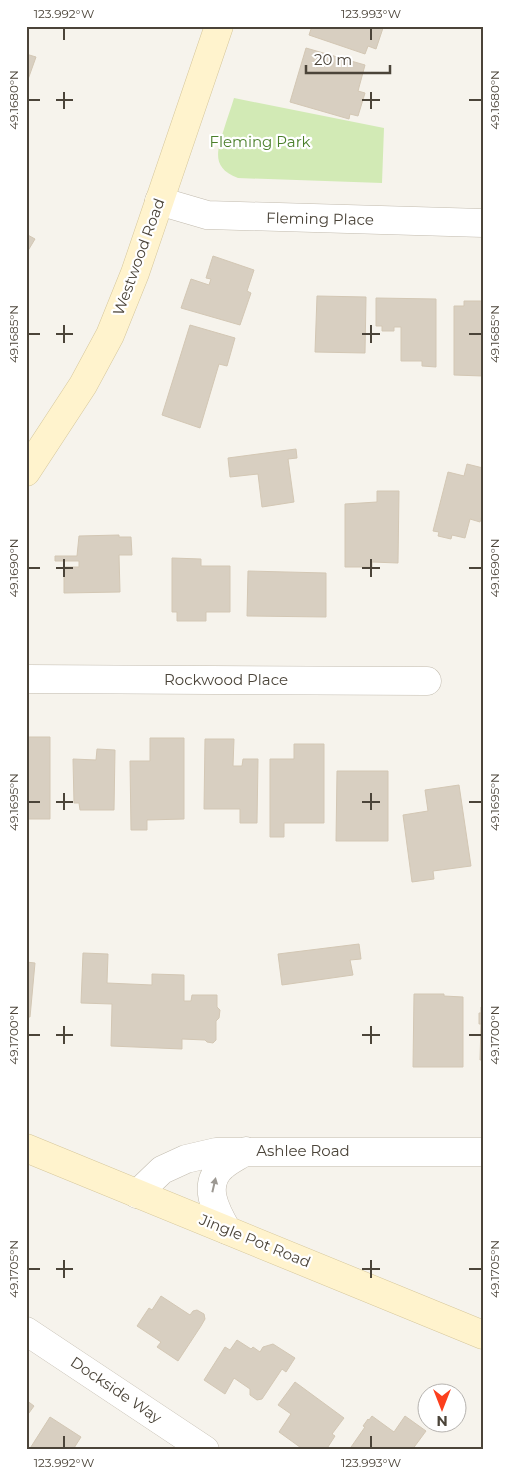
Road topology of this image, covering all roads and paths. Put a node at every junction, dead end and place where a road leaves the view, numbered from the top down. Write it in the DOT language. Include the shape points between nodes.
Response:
graph roads {
  1 [pos="218,26"];
  2 [pos="159,201"];
  3 [pos="483,223"];
  4 [pos="26,472"];
  5 [pos="26,679"];
  6 [pos="427,681"];
  7 [pos="26,1148"];
  8 [pos="246,1151"];
  9 [pos="483,1152"];
  10 [pos="137,1194"];
  11 [pos="227,1230"];
  12 [pos="26,1331"];
  13 [pos="483,1335"];
  14 [pos="205,1450"];
  1 -- 2 [label="street, Westwood Road"];
  2 -- 3 [label="street, Fleming Place" via="207,215"];
  2 -- 4 [label="street, Westwood Road" via="110,335 84,385"];
  5 -- 6 [label="street, Rockwood Place"];
  7 -- 10 [label="street, Jingle Pot Road"];
  8 -- 9 [label="street, Ashlee Road"];
  8 -- 10 [label="street, Ashlee Road" via="216,1152 186,1159 162,1170"];
  11 -- 8 [label="street, one-way" via="216,1211 212,1190 222,1167"];
  10 -- 11 [label="street, Jingle Pot Road"];
  11 -- 13 [label="street, Jingle Pot Road"];
  12 -- 14 [label="street, Dockside Way"];
}
